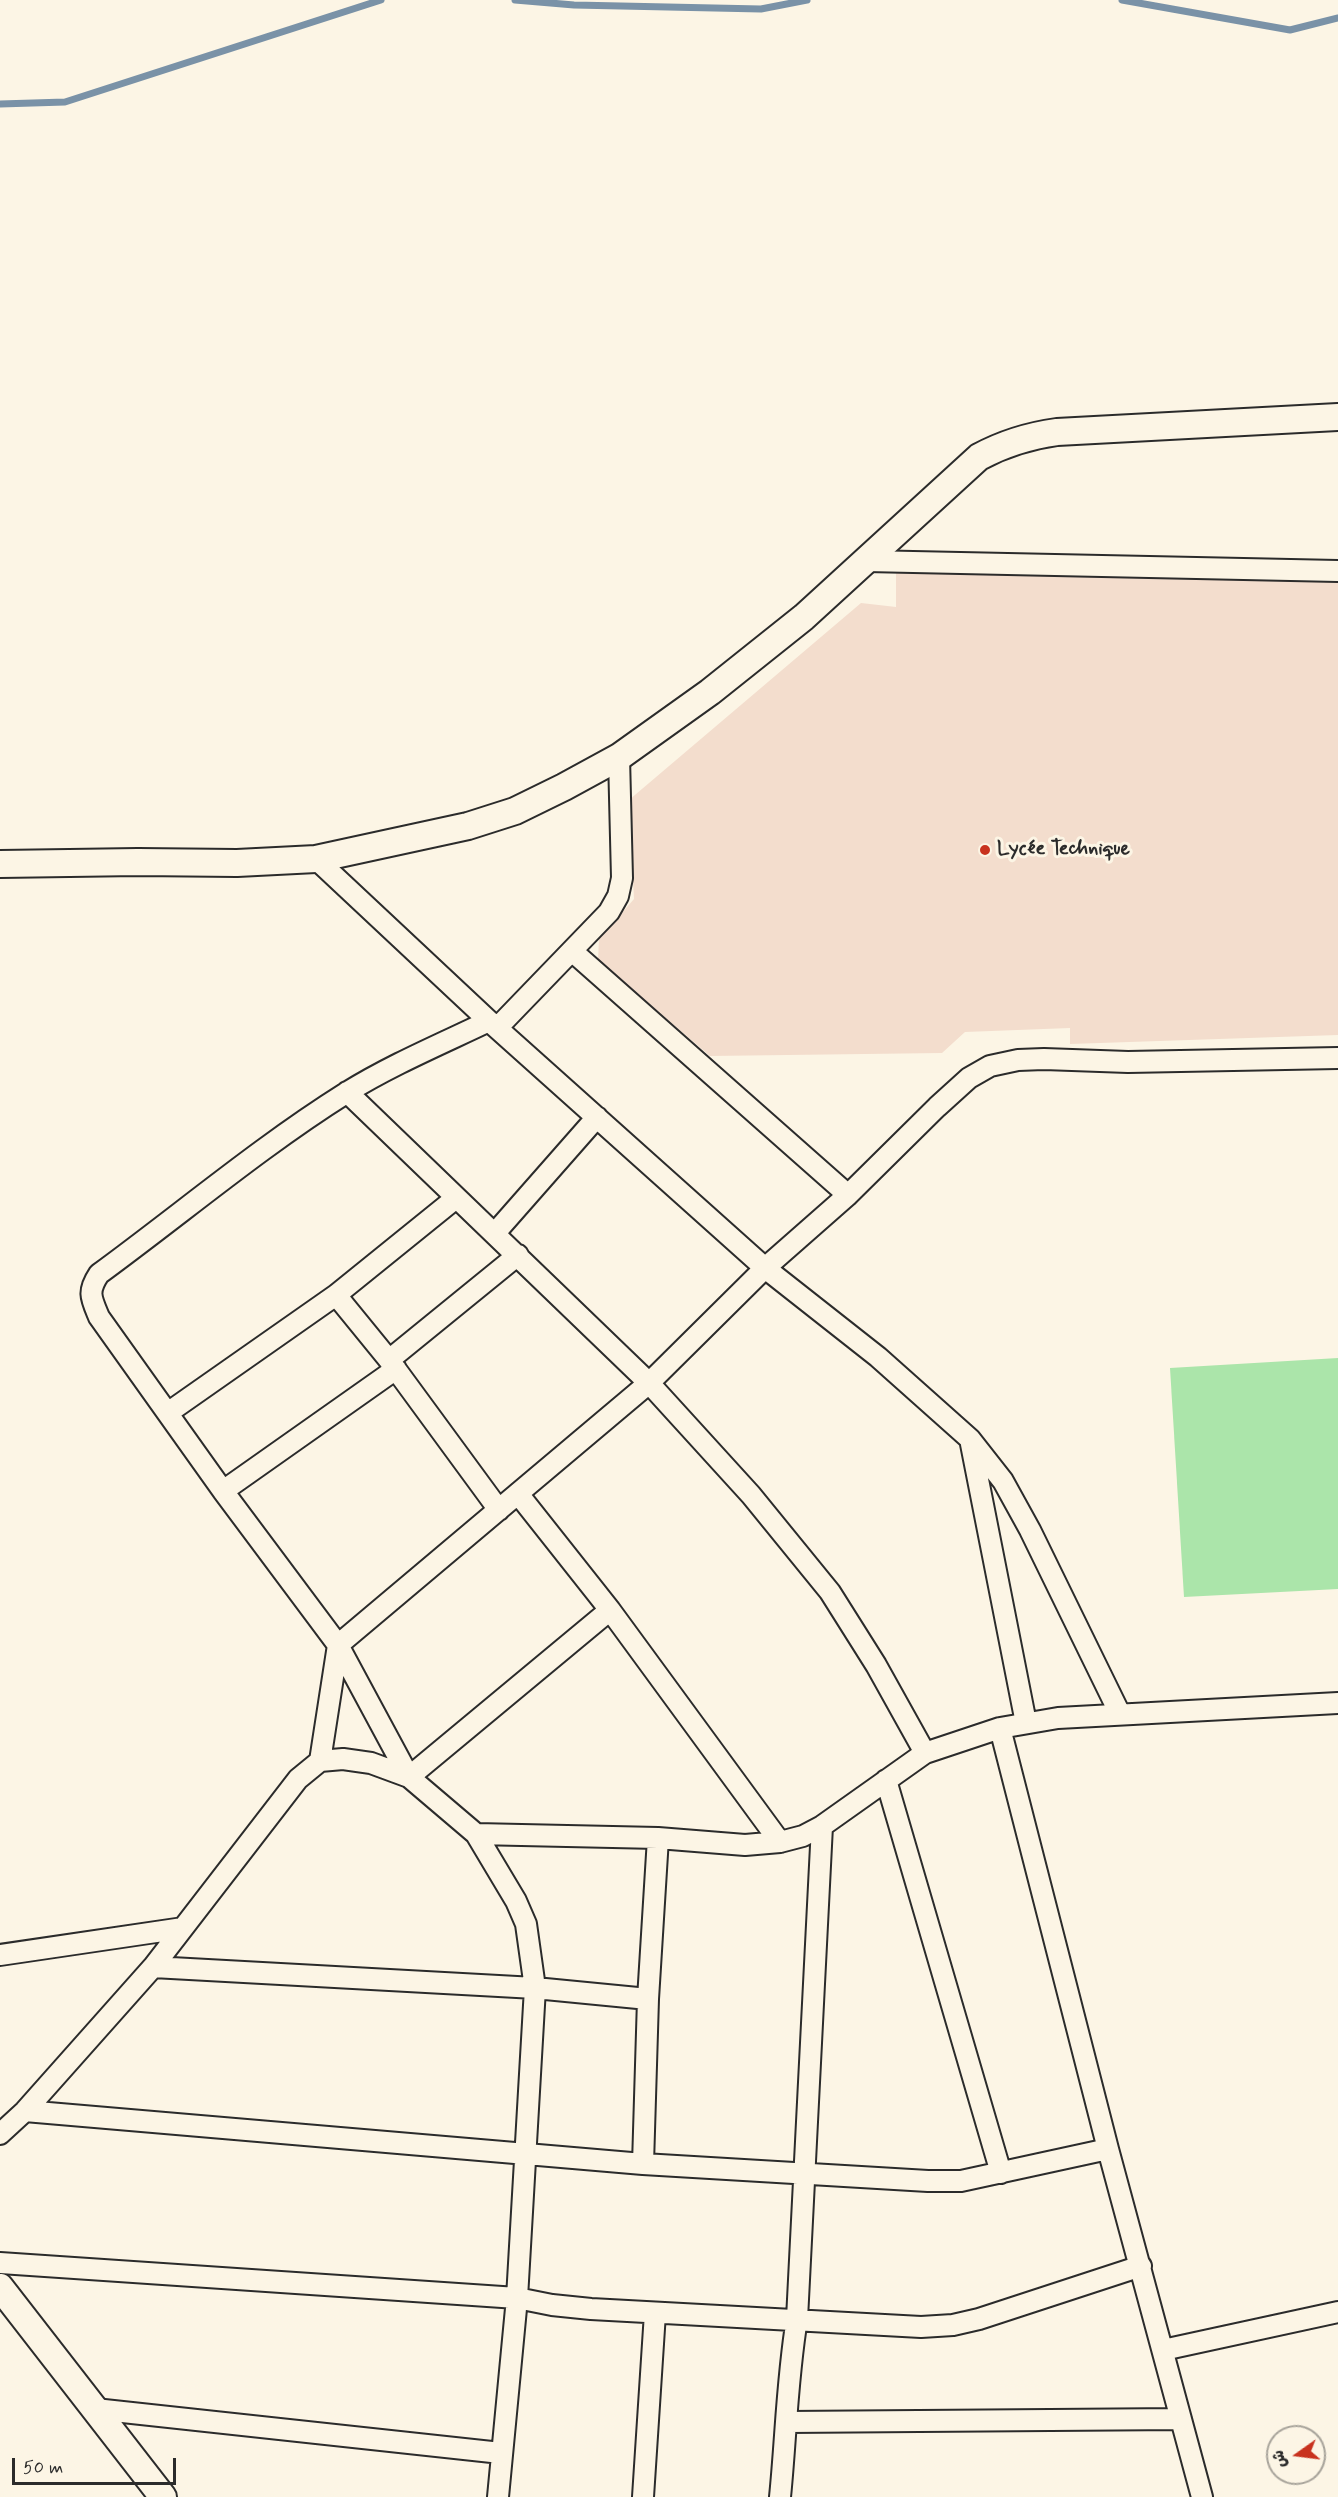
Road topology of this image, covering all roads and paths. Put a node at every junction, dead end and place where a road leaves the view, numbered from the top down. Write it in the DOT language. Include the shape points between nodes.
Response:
graph roads {
  1 [pos="1338,417"];
  2 [pos="866,561"];
  3 [pos="1338,571"];
  4 [pos="619,757"];
  5 [pos="316,859"];
  6 [pos="0,864"];
  7 [pos="572,951"];
  8 [pos="494,1024"];
  9 [pos="1338,1058"];
  10 [pos="347,1092"];
  11 [pos="597,1117"];
  12 [pos="848,1195"];
  13 [pos="456,1198"];
  14 [pos="495,1233"];
  15 [pos="518,1256"];
  16 [pos="765,1268"];
  17 [pos="336,1295"];
  18 [pos="392,1365"];
  19 [pos="649,1383"];
  20 [pos="169,1412"];
  21 [pos="970,1438"];
  22 [pos="223,1491"];
  23 [pos="519,1495"];
  24 [pos="498,1510"];
  25 [pos="610,1610"];
  26 [pos="338,1645"];
  27 [pos="1338,1703"];
  28 [pos="1120,1714"];
  29 [pos="1026,1724"];
  30 [pos="1000,1728"];
  31 [pos="925,1753"];
  32 [pos="320,1761"];
  33 [pos="409,1777"];
  34 [pos="886,1780"];
  35 [pos="822,1826"];
  36 [pos="476,1834"];
  37 [pos="658,1838"];
  38 [pos="780,1842"];
  39 [pos="183,1928"];
  40 [pos="0,1955"];
  41 [pos="153,1967"];
  42 [pos="535,1988"];
  43 [pos="648,1999"];
  44 [pos="25,2111"];
  45 [pos="0,2134"];
  46 [pos="1108,2148"];
  47 [pos="526,2154"];
  48 [pos="643,2164"];
  49 [pos="1001,2173"];
  50 [pos="805,2175"];
  51 [pos="0,2264"];
  52 [pos="1141,2266"];
  53 [pos="1,2291"];
  54 [pos="517,2298"];
  55 [pos="1338,2312"];
  56 [pos="655,2313"];
  57 [pos="797,2319"];
  58 [pos="1163,2350"];
  59 [pos="95,2409"];
  60 [pos="1181,2419"];
  61 [pos="788,2422"];
  62 [pos="501,2453"];
  63 [pos="163,2497"];
  64 [pos="498,2497"];
  65 [pos="643,2497"];
  66 [pos="780,2497"];
  67 [pos="1202,2497"];
  1 -- 2 [label="street" via="1027,436 979,457"];
  2 -- 3 [label="street"];
  2 -- 4 [label="street" via="804,617"];
  4 -- 5 [label="street" via="515,810 468,826"];
  4 -- 7 [label="street" via="622,878 618,896 609,912"];
  5 -- 6 [label="street"];
  5 -- 8 [label="street"];
  7 -- 8 [label="street"];
  7 -- 12 [label="street"];
  8 -- 10 [label="street"];
  8 -- 11 [label="street"];
  9 -- 12 [label="street" via="1128,1062 1044,1059 990,1066 969,1078 937,1107"];
  10 -- 13 [label="street"];
  10 -- 20 [label="street" via="99,1274 91,1286 91,1299 99,1317"];
  11 -- 14 [label="street"];
  11 -- 16 [label="street"];
  12 -- 16 [label="street"];
  13 -- 14 [label="street"];
  13 -- 17 [label="street"];
  14 -- 15 [label="street"];
  15 -- 18 [label="street"];
  15 -- 19 [label="street"];
  16 -- 19 [label="street"];
  16 -- 21 [label="street" via="878,1357"];
  17 -- 18 [label="street"];
  17 -- 20 [label="street"];
  18 -- 22 [label="street"];
  18 -- 24 [label="street"];
  19 -- 23 [label="street"];
  19 -- 31 [label="street" via="751,1495 830,1592"];
  20 -- 22 [label="street"];
  21 -- 28 [label="street" via="1003,1481 1030,1530"];
  21 -- 29 [label="street"];
  22 -- 26 [label="street"];
  23 -- 24 [label="street"];
  23 -- 25 [label="street"];
  24 -- 26 [label="street"];
  25 -- 33 [label="street"];
  25 -- 38 [label="street"];
  26 -- 32 [label="street"];
  26 -- 33 [label="street"];
  27 -- 28 [label="street"];
  28 -- 29 [label="street"];
  29 -- 30 [label="street"];
  30 -- 31 [label="street"];
  30 -- 46 [label="street"];
  31 -- 34 [label="street"];
  32 -- 33 [label="street" via="371,1763"];
  32 -- 39 [label="street" via="298,1779"];
  33 -- 36 [label="street"];
  34 -- 35 [label="street"];
  34 -- 49 [label="street"];
  35 -- 38 [label="street"];
  35 -- 50 [label="street"];
  36 -- 37 [label="street"];
  36 -- 42 [label="street" via="526,1924"];
  37 -- 38 [label="street" via="745,1845"];
  37 -- 43 [label="street"];
  39 -- 40 [label="street"];
  39 -- 41 [label="street"];
  41 -- 42 [label="street"];
  41 -- 44 [label="street"];
  42 -- 43 [label="street"];
  42 -- 47 [label="street"];
  43 -- 48 [label="street"];
  44 -- 45 [label="street"];
  44 -- 47 [label="street"];
  46 -- 49 [label="street"];
  46 -- 52 [label="street"];
  47 -- 48 [label="street"];
  47 -- 54 [label="street"];
  48 -- 50 [label="street"];
  49 -- 50 [label="street" via="961,2181"];
  50 -- 57 [label="street"];
  51 -- 54 [label="street"];
  52 -- 57 [label="street" via="953,2325 921,2327"];
  52 -- 58 [label="street"];
  53 -- 59 [label="street"];
  54 -- 56 [label="street" via="552,2305"];
  54 -- 62 [label="street"];
  55 -- 58 [label="street"];
  56 -- 57 [label="street"];
  56 -- 65 [label="street"];
  57 -- 61 [label="street" via="789,2365"];
  58 -- 60 [label="street"];
  59 -- 62 [label="street"];
  59 -- 63 [label="street"];
  60 -- 61 [label="street"];
  60 -- 67 [label="street"];
  61 -- 66 [label="street"];
  62 -- 64 [label="street"];
}
